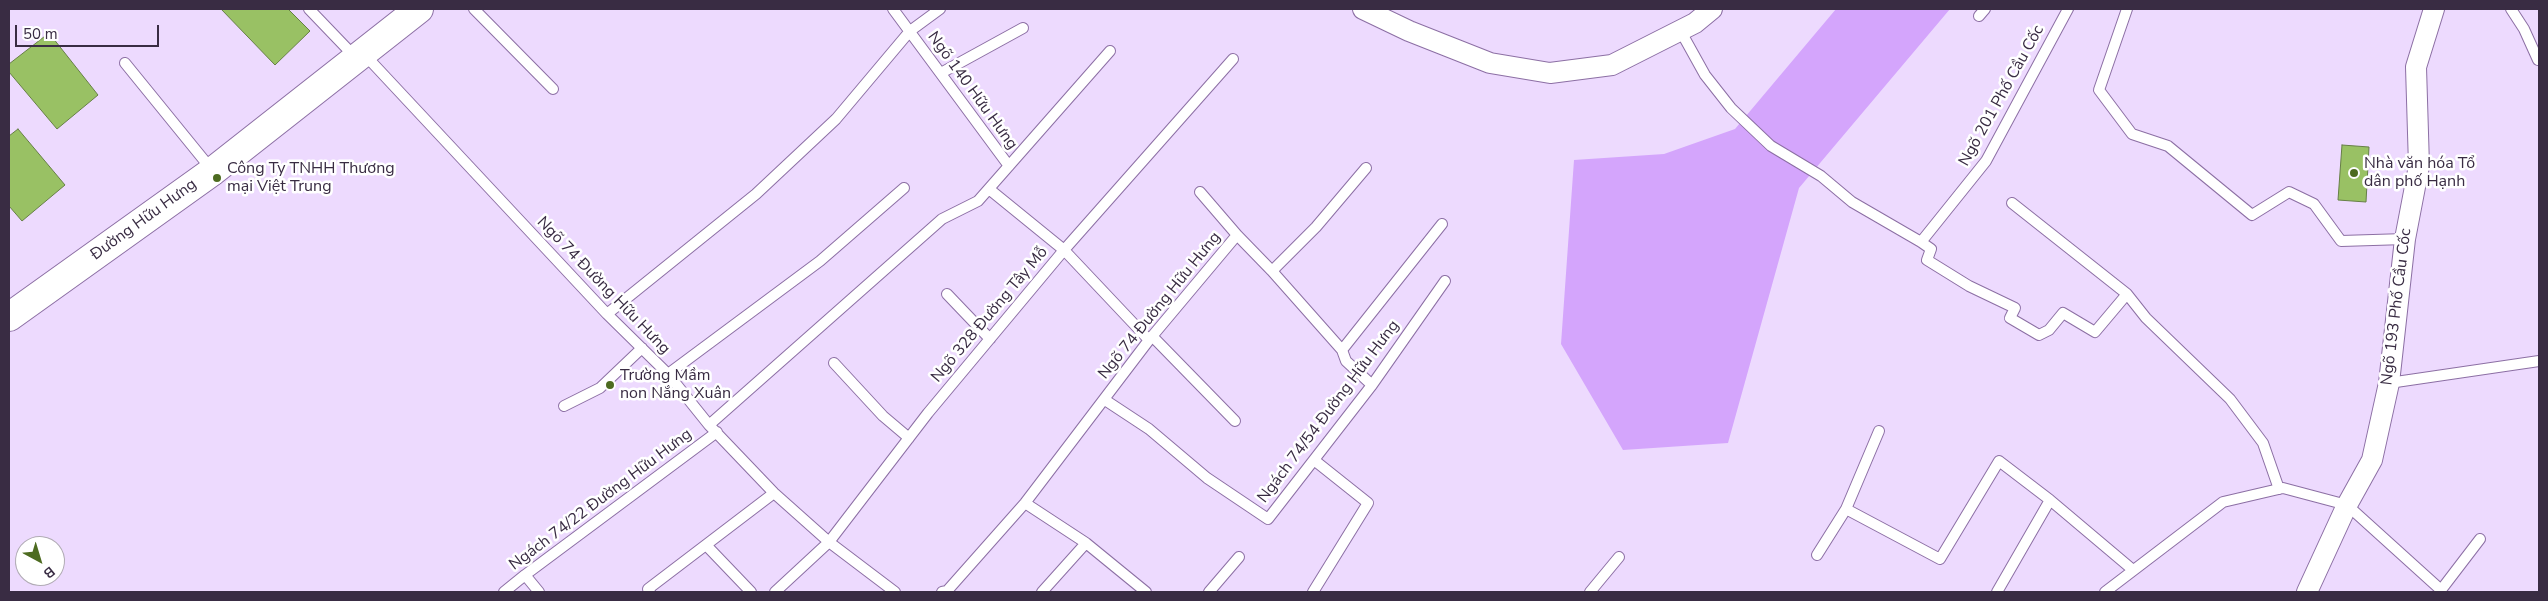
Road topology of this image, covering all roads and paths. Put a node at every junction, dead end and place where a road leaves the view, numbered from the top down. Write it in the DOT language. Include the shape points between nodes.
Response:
graph roads {
  1 [pos="309,9"];
  2 [pos="419,9"];
  3 [pos="474,9"];
  4 [pos="894,9"];
  5 [pos="940,9"];
  6 [pos="1363,9"];
  7 [pos="1712,9"];
  8 [pos="2068,9"];
  9 [pos="2127,9"];
  10 [pos="2434,9"];
  11 [pos="2511,9"];
  12 [pos="1686,21"];
  13 [pos="1023,28"];
  14 [pos="910,32"];
  15 [pos="1110,50"];
  16 [pos="360,56"];
  17 [pos="1233,59"];
  18 [pos="2538,60"];
  19 [pos="126,63"];
  20 [pos="941,73"];
  21 [pos="554,89"];
  22 [pos="1009,166"];
  23 [pos="1366,168"];
  24 [pos="213,170"];
  25 [pos="904,188"];
  26 [pos="989,189"];
  27 [pos="1200,192"];
  28 [pos="2012,203"];
  29 [pos="1442,224"];
  30 [pos="1237,235"];
  31 [pos="2405,239"];
  32 [pos="1921,242"];
  33 [pos="1064,250"];
  34 [pos="1272,271"];
  35 [pos="1445,281"];
  36 [pos="948,294"];
  37 [pos="2127,294"];
  38 [pos="607,314"];
  39 [pos="9,317"];
  40 [pos="1150,338"];
  41 [pos="990,339"];
  42 [pos="642,348"];
  43 [pos="1342,350"];
  44 [pos="2539,361"];
  45 [pos="834,363"];
  46 [pos="668,374"];
  47 [pos="2389,383"];
  48 [pos="1372,385"];
  49 [pos="1104,400"];
  50 [pos="564,406"];
  51 [pos="1235,421"];
  52 [pos="709,425"];
  53 [pos="1879,431"];
  54 [pos="716,432"];
  55 [pos="909,438"];
  56 [pos="1314,460"];
  57 [pos="2279,489"];
  58 [pos="774,493"];
  59 [pos="2050,500"];
  60 [pos="1025,503"];
  61 [pos="2347,506"];
  62 [pos="1846,509"];
  63 [pos="2480,538"];
  64 [pos="829,542"];
  65 [pos="1086,543"];
  66 [pos="706,545"];
  67 [pos="1817,555"];
  68 [pos="1239,557"];
  69 [pos="1619,557"];
  70 [pos="2133,570"];
  71 [pos="525,575"];
  72 [pos="649,591"];
  73 [pos="2441,591"];
  74 [pos="504,592"];
  75 [pos="539,592"];
  76 [pos="751,592"];
  77 [pos="775,592"];
  78 [pos="895,592"];
  79 [pos="942,592"];
  80 [pos="1042,592"];
  81 [pos="1146,592"];
  82 [pos="1209,592"];
  83 [pos="1313,592"];
  84 [pos="1590,592"];
  85 [pos="1996,592"];
  86 [pos="2105,592"];
  87 [pos="2307,592"];
  1 -- 16 [label="lane, Ngõ 74 Đường Hữu Hưng"];
  2 -- 16 [label="main road, Đường Hữu Hưng"];
  3 -- 21 [label="lane"];
  4 -- 14 [label="lane, Ngõ 140 Hữu Hưng"];
  5 -- 14 [label="lane"];
  6 -- 12 [label="street" via="1408,31 1490,63 1550,73 1612,65"];
  7 -- 12 [label="street"];
  8 -- 32 [label="lane, Ngõ 201 Phố Cầu Cốc" via="1986,161"];
  9 -- 31 [label="lane" via="2099,90 2132,134 2168,146 2252,215 2289,192 2314,204 2341,241"];
  10 -- 31 [label="street, Ngõ 193 Phố Cầu Cốc" via="2416,67 2418,166"];
  11 -- 18 [label="lane" via="2524,28"];
  12 -- 32 [label="lane" via="1706,75 1731,108 1771,146 1821,176 1852,202"];
  13 -- 20 [label="lane"];
  14 -- 20 [label="lane, Ngõ 140 Hữu Hưng"];
  14 -- 38 [label="lane" via="836,119 756,194"];
  15 -- 22 [label="lane"];
  16 -- 24 [label="main road, Đường Hữu Hưng"];
  16 -- 38 [label="lane, Ngõ 74 Đường Hữu Hưng"];
  17 -- 33 [label="lane, Ngõ 328 Đường Tây Mỗ"];
  19 -- 24 [label="lane"];
  20 -- 22 [label="lane, Ngõ 140 Hữu Hưng"];
  22 -- 26 [label="lane"];
  23 -- 34 [label="lane" via="1316,227"];
  24 -- 39 [label="main road, Đường Hữu Hưng"];
  25 -- 46 [label="lane" via="820,260"];
  26 -- 33 [label="lane"];
  26 -- 52 [label="lane" via="978,201 942,219"];
  27 -- 30 [label="lane"];
  28 -- 37 [label="lane"];
  29 -- 43 [label="lane"];
  30 -- 34 [label="lane, Ngõ 74 Đường Hữu Hưng"];
  30 -- 40 [label="lane, Ngõ 74 Đường Hữu Hưng"];
  31 -- 47 [label="street, Ngõ 193 Phố Cầu Cốc"];
  32 -- 37 [label="lane" via="1931,249 1927,260 2015,308 2010,318 2039,336 2063,314 2095,332"];
  33 -- 40 [label="lane"];
  33 -- 41 [label="lane, Ngõ 328 Đường Tây Mỗ"];
  34 -- 43 [label="lane, Ngõ 74 Đường Hữu Hưng"];
  35 -- 48 [label="lane, Ngách 74/54 Đường Hữu Hưng"];
  36 -- 41 [label="lane"];
  37 -- 57 [label="lane" via="2146,318 2230,399 2263,443"];
  38 -- 42 [label="lane, Ngõ 74 Đường Hữu Hưng"];
  40 -- 49 [label="lane, Ngõ 74 Đường Hữu Hưng"];
  40 -- 51 [label="lane"];
  41 -- 55 [label="lane, Ngõ 328 Đường Tây Mỗ"];
  42 -- 46 [label="lane, Ngõ 74 Đường Hữu Hưng"];
  42 -- 50 [label="lane" via="600,388"];
  43 -- 48 [label="lane, Ngõ 74 Đường Hữu Hưng" via="1346,361"];
  44 -- 47 [label="lane"];
  45 -- 55 [label="lane" via="883,416"];
  46 -- 52 [label="lane, Ngõ 74 Đường Hữu Hưng"];
  47 -- 61 [label="street, Ngõ 193 Phố Cầu Cốc" via="2372,460"];
  48 -- 56 [label="lane, Ngách 74/54 Đường Hữu Hưng"];
  49 -- 56 [label="lane, Ngách 74/54 Đường Hữu Hưng" via="1149,430 1207,478 1268,519"];
  49 -- 60 [label="lane, Ngõ 74 Đường Hữu Hưng"];
  52 -- 54 [label="lane, Ngõ 74 Đường Hữu Hưng"];
  53 -- 62 [label="lane"];
  54 -- 58 [label="lane, Ngõ 74 Đường Hữu Hưng"];
  54 -- 71 [label="lane, Ngách 74/22 Đường Hữu Hưng"];
  55 -- 64 [label="lane, Ngõ 328 Đường Tây Mỗ"];
  56 -- 83 [label="lane" via="1368,503"];
  57 -- 61 [label="lane"];
  57 -- 70 [label="lane" via="2223,502"];
  58 -- 64 [label="lane, Ngõ 74 Đường Hữu Hưng"];
  58 -- 66 [label="lane"];
  59 -- 62 [label="lane" via="1999,461 1940,559"];
  59 -- 70 [label="lane"];
  59 -- 85 [label="lane"];
  60 -- 65 [label="lane"];
  60 -- 79 [label="lane, Ngõ 74 Đường Hữu Hưng" via="947,591"];
  61 -- 73 [label="lane"];
  61 -- 87 [label="street, Ngõ 193 Phố Cầu Cốc"];
  62 -- 67 [label="lane"];
  63 -- 73 [label="lane"];
  64 -- 77 [label="lane, Ngõ 328 Đường Tây Mỗ"];
  64 -- 78 [label="lane, Ngõ 74 Đường Hữu Hưng"];
  65 -- 80 [label="lane"];
  65 -- 81 [label="lane"];
  66 -- 72 [label="lane"];
  66 -- 76 [label="lane"];
  68 -- 82 [label="lane"];
  69 -- 84 [label="lane"];
  70 -- 86 [label="lane"];
  71 -- 74 [label="lane, Ngách 74/22 Đường Hữu Hưng"];
  71 -- 75 [label="lane"];
}
